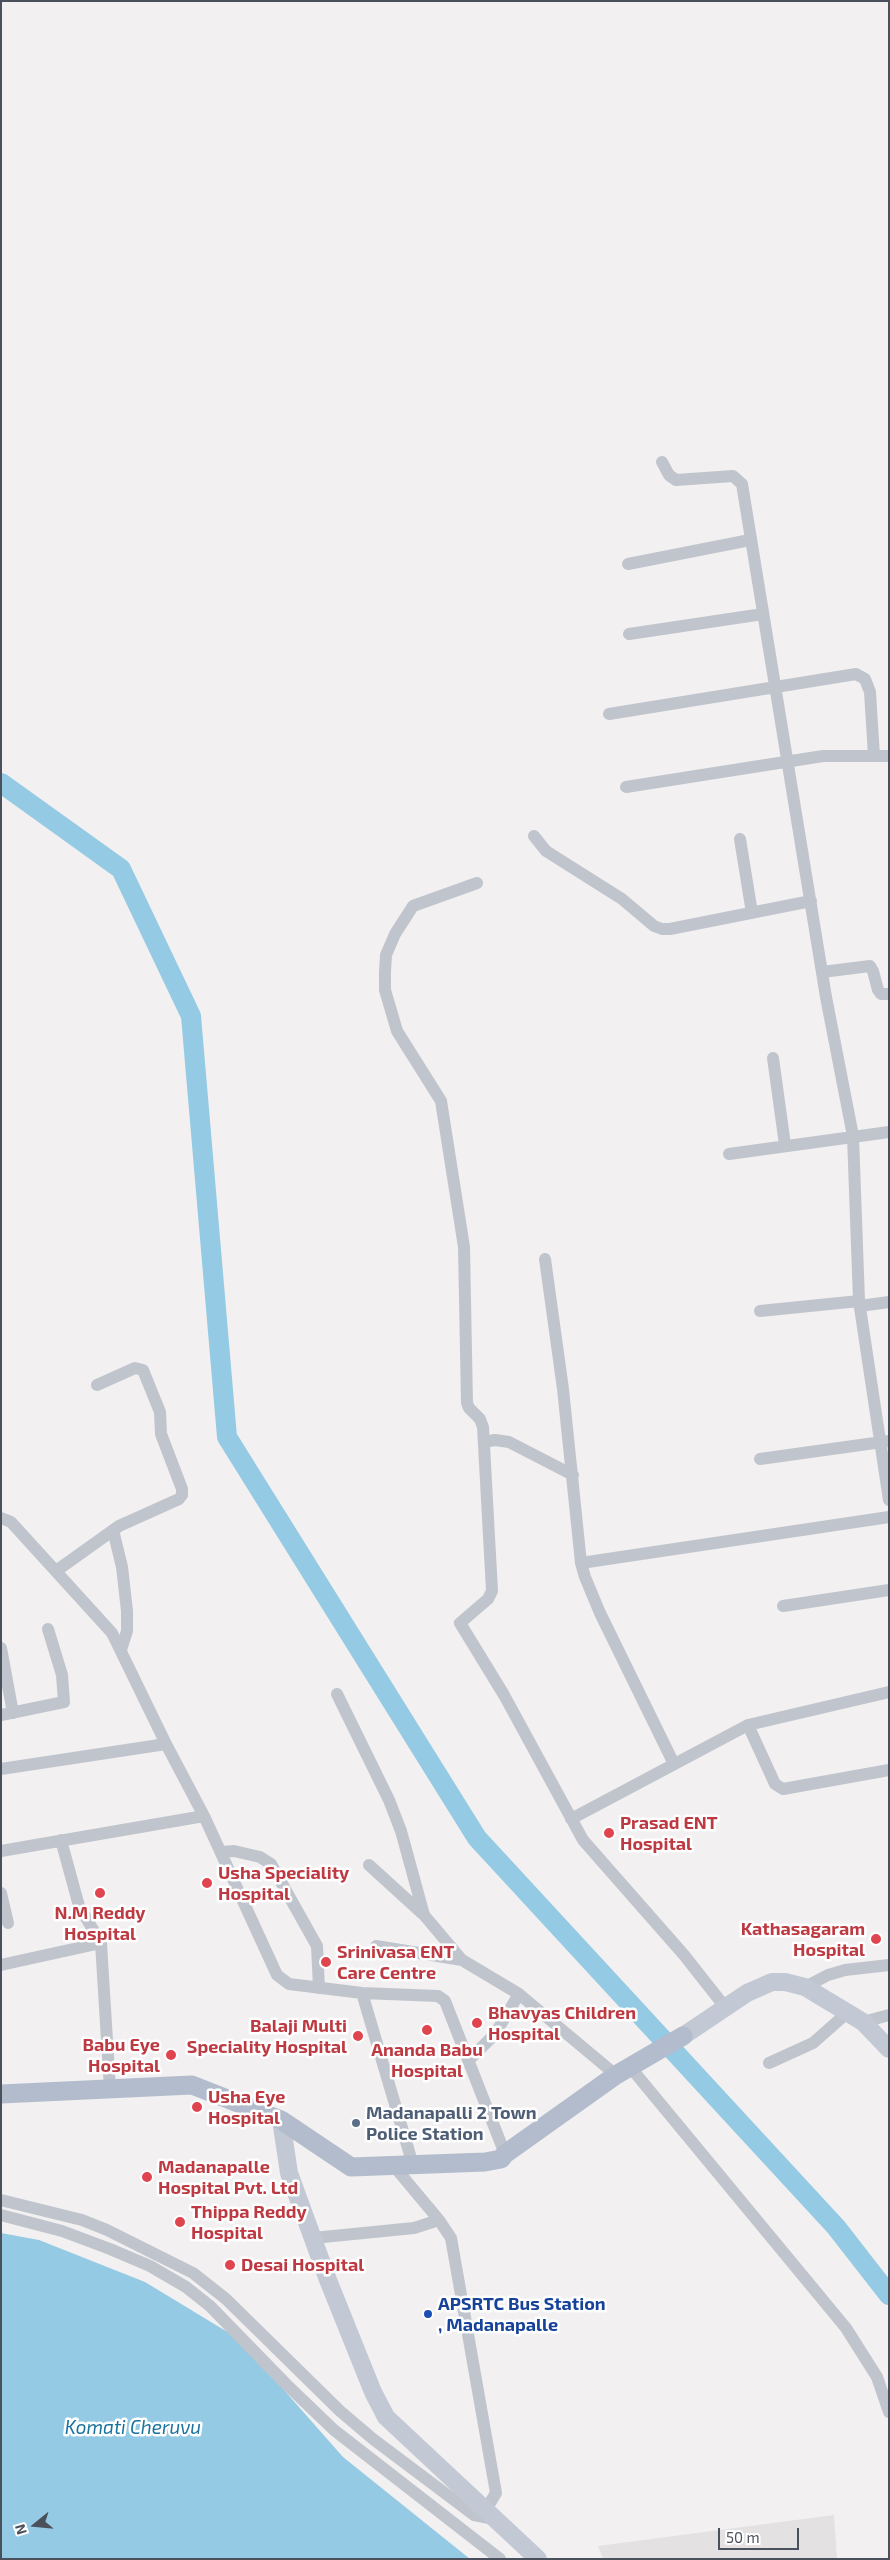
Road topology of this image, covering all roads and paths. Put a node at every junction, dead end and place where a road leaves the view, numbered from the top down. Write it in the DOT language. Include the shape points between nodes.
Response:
graph roads {
  1 [pos="662,462"];
  2 [pos="750,540"];
  3 [pos="628,564"];
  4 [pos="763,614"];
  5 [pos="629,634"];
  6 [pos="776,687"];
  7 [pos="609,714"];
  8 [pos="874,756"];
  9 [pos="889,756"];
  10 [pos="788,760"];
  11 [pos="626,787"];
  12 [pos="534,836"];
  13 [pos="740,839"];
  14 [pos="478,883"];
  15 [pos="811,901"];
  16 [pos="752,913"];
  17 [pos="822,972"];
  18 [pos="889,994"];
  19 [pos="773,1058"];
  20 [pos="889,1132"];
  21 [pos="853,1136"];
  22 [pos="785,1145"];
  23 [pos="729,1154"];
  24 [pos="545,1260"];
  25 [pos="889,1302"];
  26 [pos="860,1303"];
  27 [pos="760,1311"];
  28 [pos="97,1385"];
  29 [pos="484,1442"];
  30 [pos="884,1442"];
  31 [pos="760,1459"];
  32 [pos="573,1475"];
  33 [pos="889,1500"];
  34 [pos="889,1517"];
  35 [pos="1,1518"];
  36 [pos="113,1530"];
  37 [pos="581,1563"];
  38 [pos="56,1571"];
  39 [pos="889,1590"];
  40 [pos="783,1606"];
  41 [pos="48,1629"];
  42 [pos="1,1648"];
  43 [pos="121,1650"];
  44 [pos="889,1692"];
  45 [pos="337,1694"];
  46 [pos="7,1714"];
  47 [pos="748,1725"];
  48 [pos="166,1744"];
  49 [pos="674,1764"];
  50 [pos="1,1769"];
  51 [pos="889,1770"];
  52 [pos="204,1816"];
  53 [pos="571,1819"];
  54 [pos="61,1840"];
  55 [pos="1,1851"];
  56 [pos="221,1852"];
  57 [pos="369,1865"];
  58 [pos="1,1893"];
  59 [pos="424,1916"];
  60 [pos="8,1923"];
  61 [pos="101,1943"];
  62 [pos="376,1946"];
  63 [pos="462,1960"];
  64 [pos="1,1965"];
  65 [pos="889,1965"];
  66 [pos="805,1987"];
  67 [pos="319,1988"];
  68 [pos="362,1993"];
  69 [pos="518,1994"];
  70 [pos="725,2006"];
  71 [pos="847,2013"];
  72 [pos="889,2015"];
  73 [pos="863,2022"];
  74 [pos="683,2036"];
  75 [pos="889,2049"];
  76 [pos="469,2060"];
  77 [pos="769,2063"];
  78 [pos="627,2070"];
  79 [pos="110,2089"];
  80 [pos="1,2094"];
  81 [pos="282,2120"];
  82 [pos="504,2154"];
  83 [pos="393,2165"];
  84 [pos="413,2165"];
  85 [pos="1,2200"];
  86 [pos="1,2215"];
  87 [pos="439,2220"];
  88 [pos="313,2238"];
  89 [pos="888,2406"];
  90 [pos="490,2515"];
  91 [pos="500,2559"];
  92 [pos="538,2559"];
  1 -- 2 [label="street" via="676,480 738,478 742,484"];
  2 -- 3 [label="street"];
  2 -- 4 [label="street"];
  4 -- 5 [label="street"];
  4 -- 6 [label="street"];
  6 -- 7 [label="street"];
  6 -- 8 [label="street" via="861,675 870,692"];
  6 -- 10 [label="street"];
  8 -- 9 [label="street"];
  8 -- 10 [label="street" via="839,755"];
  10 -- 11 [label="street"];
  10 -- 15 [label="street"];
  12 -- 16 [label="street" via="546,851 622,898 654,926 662,929"];
  13 -- 16 [label="street"];
  14 -- 29 [label="street" via="414,906 395,934 386,955 385,990 397,1031 441,1101 464,1247 467,1403 480,1419"];
  15 -- 16 [label="street"];
  15 -- 17 [label="street"];
  17 -- 18 [label="street" via="870,966 878,990 881,994"];
  17 -- 21 [label="street"];
  19 -- 22 [label="street"];
  20 -- 21 [label="street"];
  21 -- 22 [label="street"];
  21 -- 26 [label="street"];
  22 -- 23 [label="street"];
  24 -- 32 [label="street"];
  25 -- 26 [label="street"];
  26 -- 27 [label="street"];
  26 -- 30 [label="street"];
  28 -- 36 [label="street" via="135,1368 143,1370 160,1412 161,1434 182,1489 179,1499"];
  29 -- 32 [label="street" via="509,1442"];
  29 -- 53 [label="street" via="492,1591 488,1599 460,1623 504,1695"];
  30 -- 31 [label="street"];
  30 -- 33 [label="street"];
  32 -- 37 [label="street"];
  34 -- 37 [label="street"];
  35 -- 38 [label="street" via="11,1522"];
  36 -- 38 [label="street"];
  36 -- 43 [label="street" via="127,1610 127,1631"];
  37 -- 49 [label="street" via="600,1613"];
  38 -- 43 [label="street" via="112,1633"];
  39 -- 40 [label="street"];
  41 -- 46 [label="street" via="62,1675 64,1702"];
  42 -- 46 [label="street"];
  43 -- 48 [label="street"];
  44 -- 47 [label="street"];
  45 -- 59 [label="street" via="389,1800 401,1831"];
  47 -- 49 [label="street"];
  47 -- 51 [label="street" via="775,1784 783,1790"];
  48 -- 50 [label="street"];
  48 -- 52 [label="street"];
  49 -- 53 [label="street"];
  52 -- 54 [label="street"];
  52 -- 56 [label="street"];
  53 -- 70 [label="street" via="583,1840"];
  54 -- 55 [label="street"];
  54 -- 61 [label="street" via="79,1906"];
  56 -- 67 [label="street" via="277,1975 289,1984"];
  56 -- 67 [label="street" via="234,1851 260,1857 271,1864 317,1946"];
  57 -- 59 [label="street"];
  58 -- 60 [label="street"];
  59 -- 63 [label="street"];
  61 -- 64 [label="street"];
  61 -- 79 [label="street"];
  62 -- 63 [label="street"];
  63 -- 69 [label="street"];
  65 -- 66 [label="street" via="845,1970"];
  66 -- 70 [label="street" via="772,1982"];
  66 -- 71 [label="street"];
  67 -- 68 [label="street"];
  68 -- 76 [label="street" via="438,1996 448,2006"];
  68 -- 84 [label="street"];
  69 -- 76 [label="street" via="494,2034"];
  69 -- 78 [label="street"];
  70 -- 74 [label="street"];
  71 -- 73 [label="street"];
  71 -- 77 [label="street" via="814,2043"];
  72 -- 73 [label="street"];
  73 -- 75 [label="street"];
  74 -- 78 [label="main road"];
  76 -- 82 [label="street"];
  78 -- 82 [label="main road"];
  78 -- 89 [label="street" via="846,2328 877,2377"];
  79 -- 80 [label="main road"];
  79 -- 81 [label="main road" via="192,2085"];
  81 -- 83 [label="main road" via="351,2167"];
  81 -- 88 [label="street" via="289,2173"];
  82 -- 84 [label="main road" via="500,2159 485,2162"];
  83 -- 84 [label="main road"];
  83 -- 87 [label="street"];
  85 -- 90 [label="street" via="82,2220 108,2230 193,2274 226,2299 373,2439 474,2515"];
  86 -- 91 [label="street" via="110,2248 186,2287 210,2306 334,2430"];
  87 -- 88 [label="street" via="414,2228"];
  87 -- 90 [label="street" via="450,2238 496,2493"];
  88 -- 90 [label="street" via="373,2392 386,2417"];
  90 -- 92 [label="street"];
}
